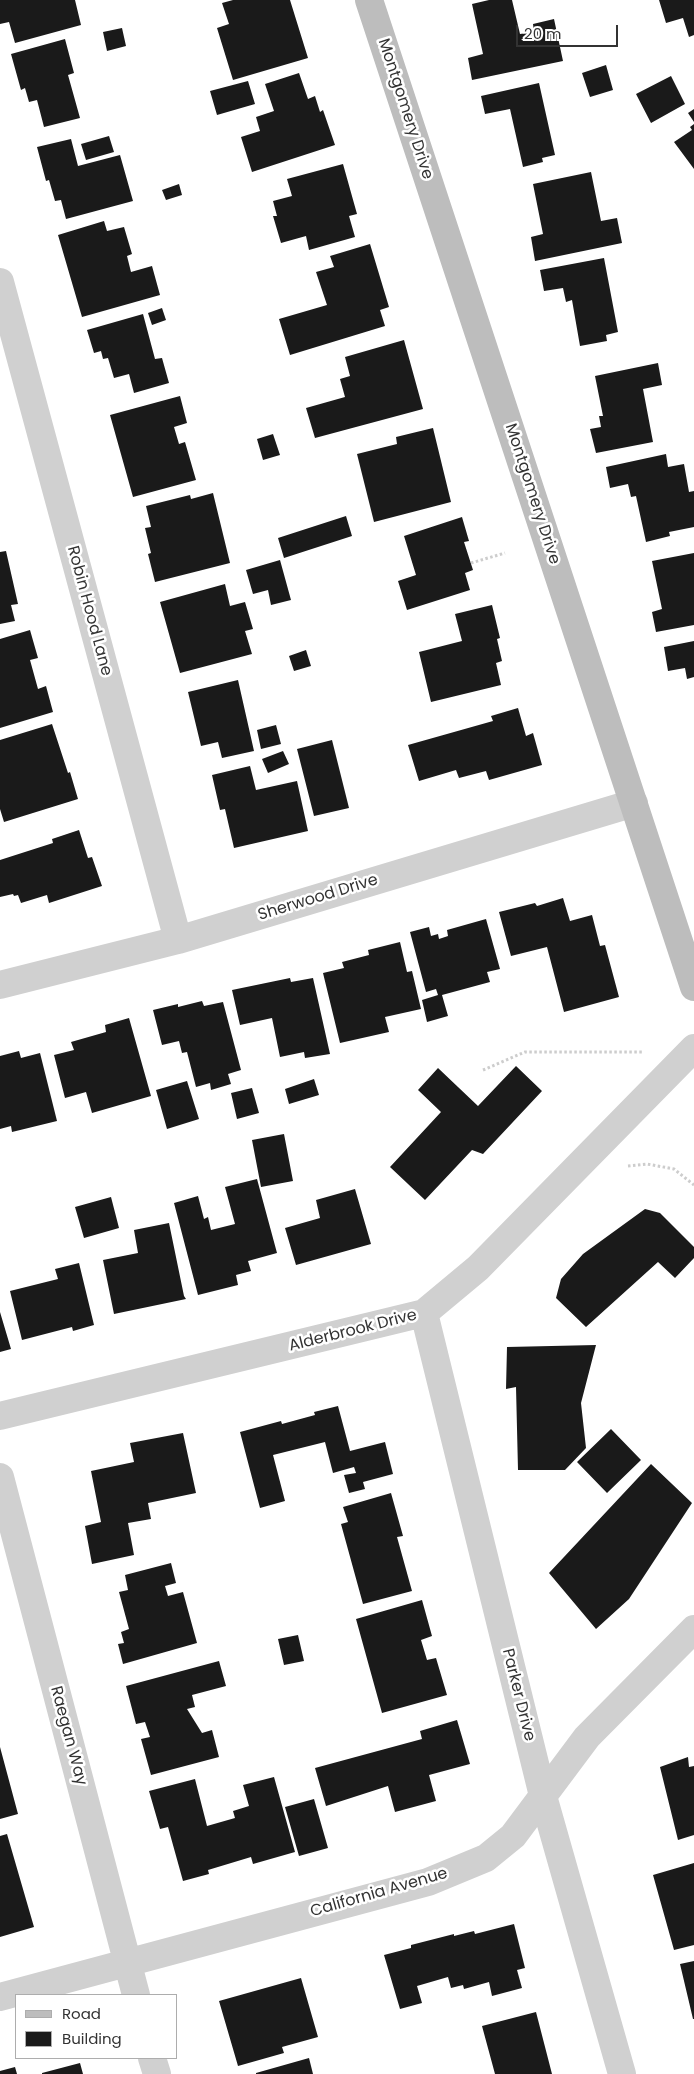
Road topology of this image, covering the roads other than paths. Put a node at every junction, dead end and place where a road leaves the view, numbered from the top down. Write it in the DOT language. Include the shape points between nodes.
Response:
graph roads {
  1 [pos="369,0"];
  2 [pos="0,282"];
  3 [pos="634,803"];
  4 [pos="178,940"];
  5 [pos="0,985"];
  6 [pos="694,987"];
  7 [pos="694,1048"];
  8 [pos="424,1314"];
  9 [pos="0,1416"];
  10 [pos="0,1477"];
  11 [pos="694,1629"];
  12 [pos="543,1796"];
  13 [pos="127,1962"];
  14 [pos="136,1994"];
  15 [pos="0,1997"];
  16 [pos="152,2059"];
  17 [pos="156,2074"];
  18 [pos="622,2074"];
  1 -- 3 [label="main road, Montgomery Drive"];
  2 -- 4 [label="street, Robin Hood Lane"];
  3 -- 4 [label="street, Sherwood Drive"];
  3 -- 6 [label="main road, Montgomery Drive"];
  4 -- 5 [label="street, Sherwood Drive"];
  7 -- 8 [label="street, Alderbrook Drive" via="478,1268"];
  8 -- 9 [label="street, Alderbrook Drive"];
  8 -- 12 [label="street, Parker Drive"];
  10 -- 13 [label="street, Raegan Way"];
  11 -- 12 [label="street, California Avenue" via="588,1737"];
  12 -- 13 [label="street, California Avenue" via="513,1836 486,1858 428,1882"];
  12 -- 18 [label="street, Parker Drive"];
  13 -- 14 [label="street, Raegan Way"];
  13 -- 15 [label="street, California Avenue"];
  16 -- 17 [label="street"];
}
